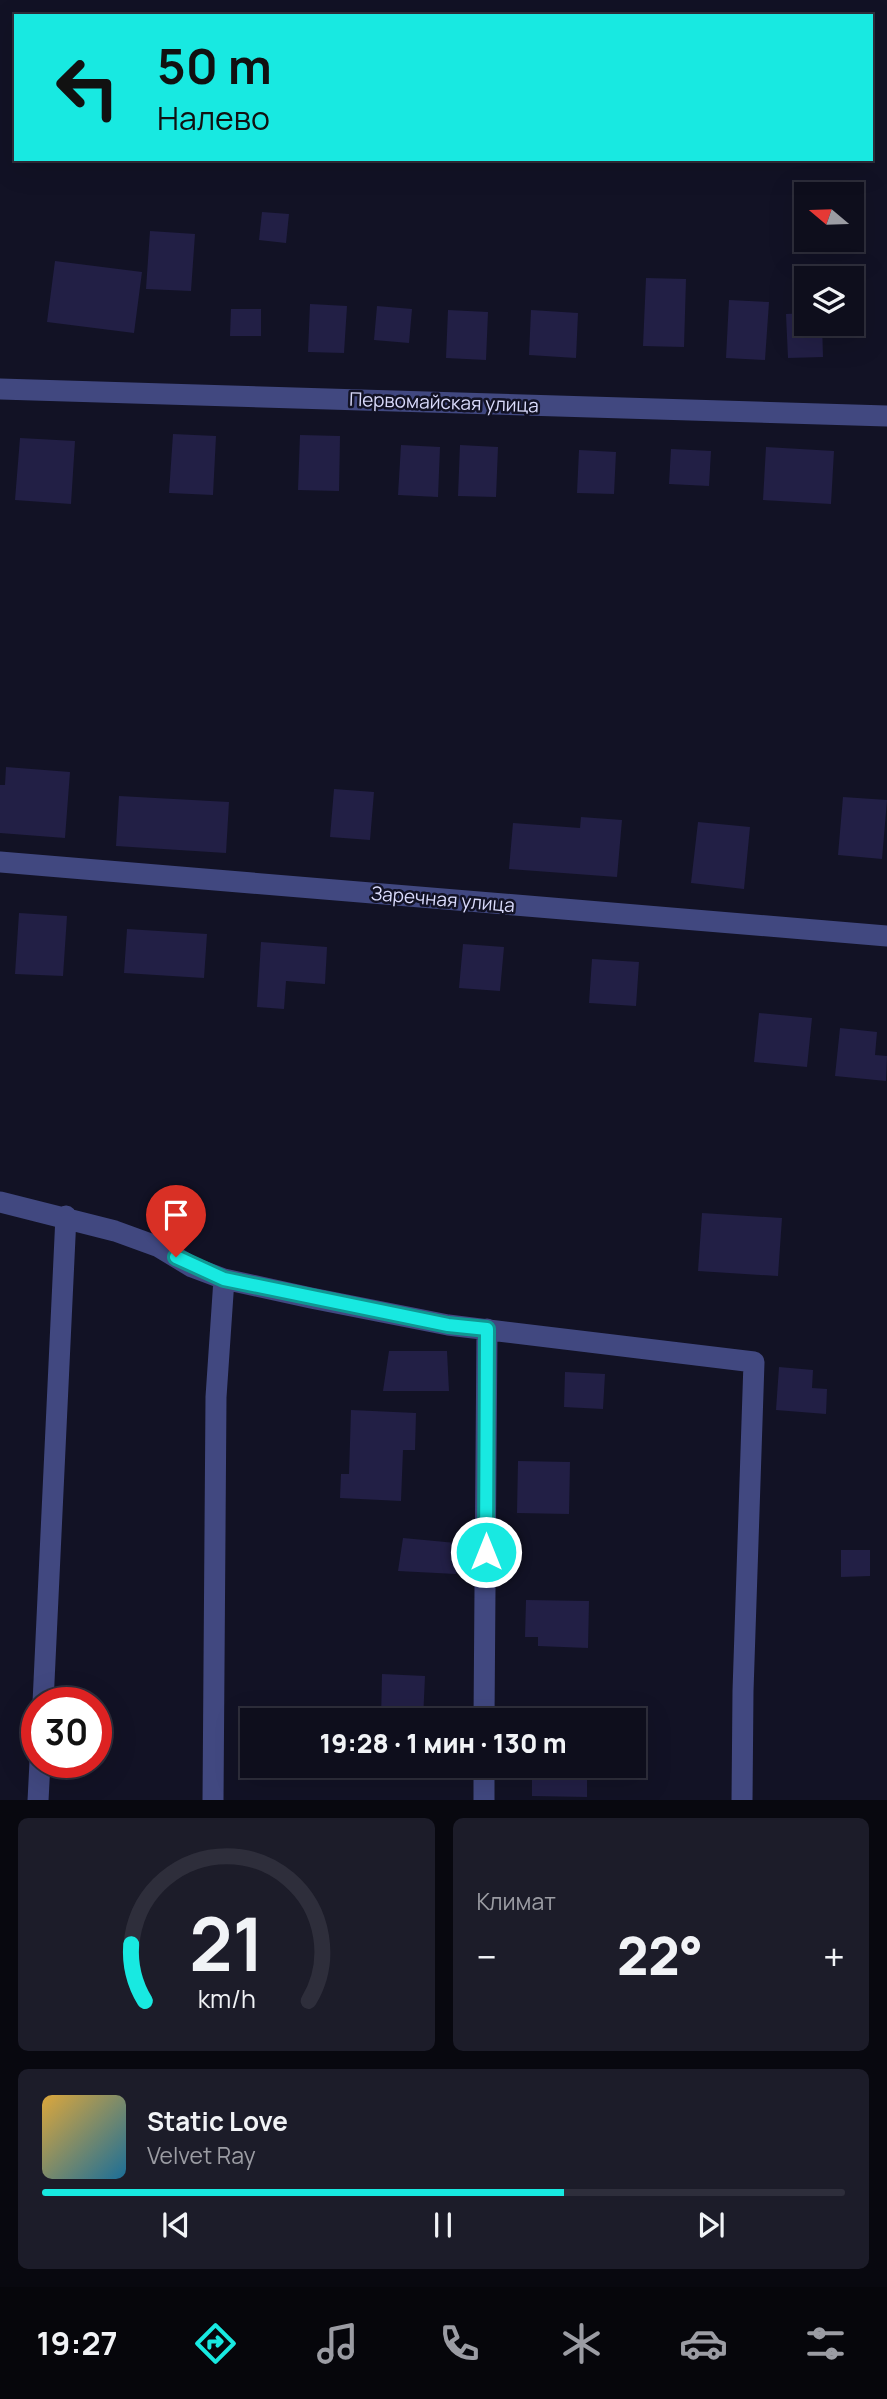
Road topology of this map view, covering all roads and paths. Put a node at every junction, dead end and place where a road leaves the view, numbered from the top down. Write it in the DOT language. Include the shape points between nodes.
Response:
graph roads {
  1 [pos="0,389"];
  2 [pos="887,416"];
  3 [pos="0,862"];
  4 [pos="887,936"];
  5 [pos="0,1202"];
  6 [pos="66,1216"];
  7 [pos="224,1279"];
  8 [pos="487,1329"];
  9 [pos="44,1687"];
  10 [pos="484,1708"];
  11 [pos="39,1778"];
  12 [pos="484,1778"];
  13 [pos="38,1800"];
  14 [pos="213,1800"];
  15 [pos="484,1800"];
  16 [pos="742,1800"];
  1 -- 2 [label="street, Первомайская улица"];
  3 -- 4 [label="street, Заречная улица"];
  5 -- 6 [label="street"];
  6 -- 7 [label="street" via="159,1247"];
  6 -- 9 [label="street"];
  7 -- 8 [label="street"];
  7 -- 14 [label="street" via="216,1397"];
  8 -- 10 [label="street"];
  8 -- 16 [label="street" via="754,1362"];
  11 -- 13 [label="street"];
  12 -- 15 [label="street"];
}
